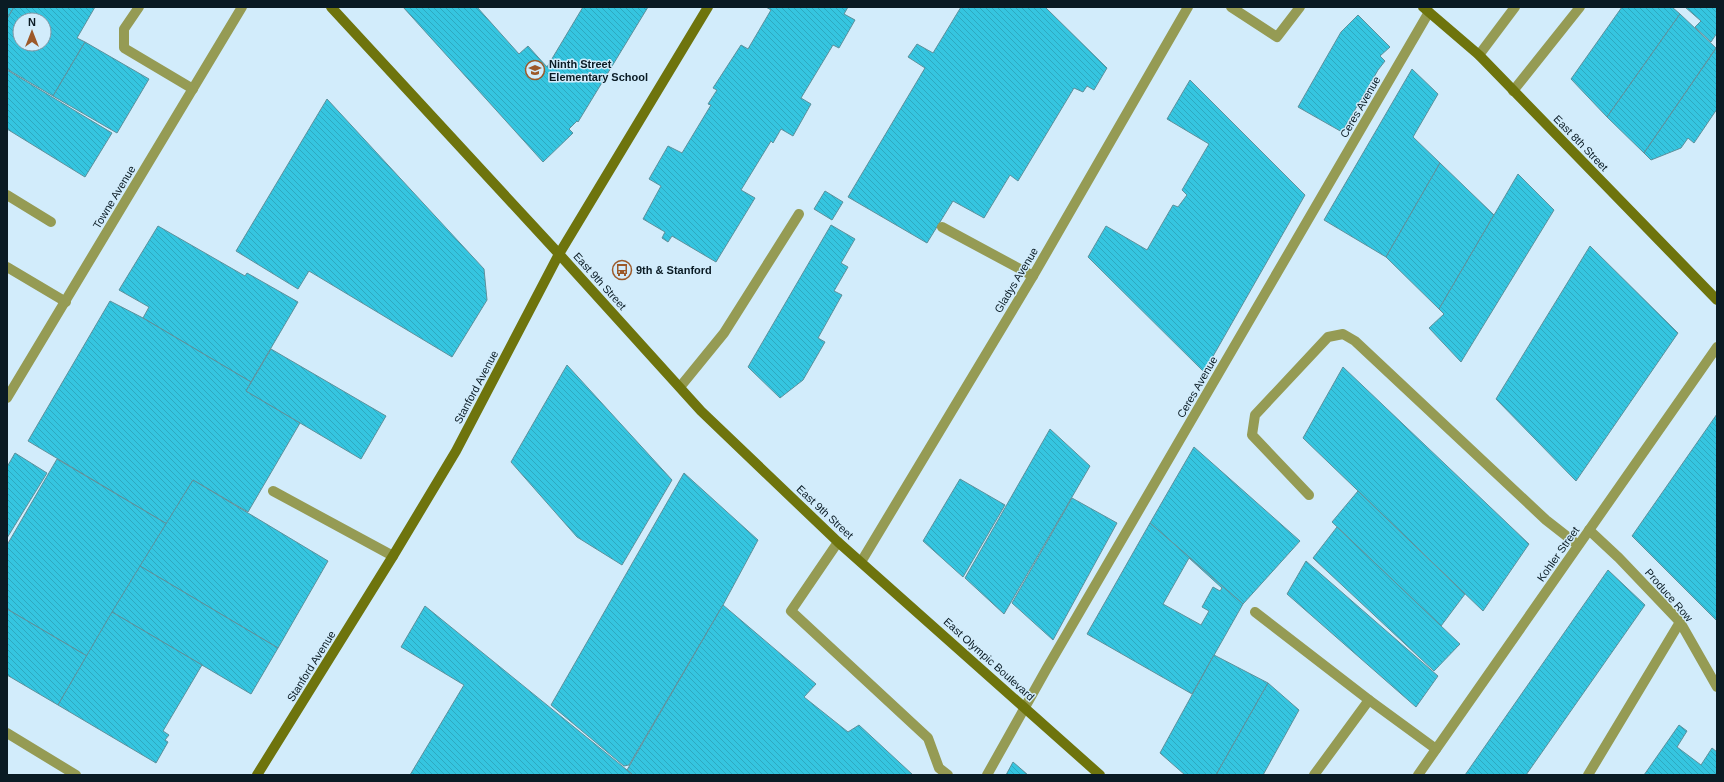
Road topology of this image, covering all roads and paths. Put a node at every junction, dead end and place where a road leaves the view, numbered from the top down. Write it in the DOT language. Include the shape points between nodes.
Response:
graph roads {
  1 [pos="139,7"];
  2 [pos="242,7"];
  3 [pos="331,7"];
  4 [pos="708,7"];
  5 [pos="1188,7"];
  6 [pos="1232,7"];
  7 [pos="1300,7"];
  8 [pos="1515,7"];
  9 [pos="1580,7"];
  10 [pos="1426,10"];
  11 [pos="1479,56"];
  12 [pos="193,89"];
  13 [pos="1513,91"];
  14 [pos="7,195"];
  15 [pos="799,214"];
  16 [pos="51,222"];
  17 [pos="942,227"];
  18 [pos="559,254"];
  19 [pos="7,267"];
  20 [pos="1033,276"];
  21 [pos="1717,300"];
  22 [pos="66,302"];
  23 [pos="1717,347"];
  24 [pos="680,387"];
  25 [pos="7,398"];
  26 [pos="273,491"];
  27 [pos="1308,495"];
  28 [pos="1589,530"];
  29 [pos="838,542"];
  30 [pos="1578,545"];
  31 [pos="393,556"];
  32 [pos="861,562"];
  33 [pos="1255,612"];
  34 [pos="1680,622"];
  35 [pos="1717,688"];
  36 [pos="1369,700"];
  37 [pos="1025,707"];
  38 [pos="7,733"];
  39 [pos="1436,749"];
  40 [pos="76,775"];
  41 [pos="258,775"];
  42 [pos="948,775"];
  43 [pos="987,775"];
  44 [pos="1100,775"];
  45 [pos="1314,775"];
  46 [pos="1418,775"];
  47 [pos="1588,775"];
  1 -- 12 [label="street" via="124,29 124,48"];
  2 -- 12 [label="street, Towne Avenue"];
  3 -- 18 [label="main road, East 9th Street"];
  4 -- 18 [label="main road, Stanford Avenue"];
  5 -- 20 [label="street, Gladys Avenue"];
  6 -- 7 [label="street" via="1276,37"];
  8 -- 11 [label="street"];
  9 -- 13 [label="street"];
  10 -- 11 [label="main road, East 8th Street"];
  10 -- 37 [label="street, Ceres Avenue"];
  11 -- 13 [label="main road, East 8th Street"];
  12 -- 22 [label="street, Towne Avenue"];
  13 -- 21 [label="main road, East 8th Street"];
  14 -- 16 [label="street"];
  15 -- 24 [label="street" via="724,333"];
  17 -- 20 [label="street"];
  18 -- 24 [label="main road, East 9th Street"];
  18 -- 31 [label="main road, Stanford Avenue" via="456,451"];
  19 -- 22 [label="street"];
  20 -- 32 [label="street, Gladys Avenue"];
  22 -- 25 [label="street, Towne Avenue"];
  23 -- 28 [label="street, Kohler Street"];
  24 -- 29 [label="main road, East 9th Street" via="701,411"];
  26 -- 31 [label="street"];
  27 -- 30 [label="street" via="1252,435 1255,416 1328,337 1343,334 1355,341 1546,520"];
  28 -- 30 [label="street, Kohler Street"];
  28 -- 34 [label="street, Produce Row"];
  29 -- 32 [label="main road, East 9th Street"];
  29 -- 42 [label="street" via="791,611 928,738 939,768"];
  30 -- 39 [label="street, Kohler Street"];
  31 -- 41 [label="main road, Stanford Avenue"];
  32 -- 37 [label="main road, East Olympic Boulevard"];
  33 -- 36 [label="street"];
  34 -- 35 [label="street, Produce Row"];
  34 -- 47 [label="street"];
  36 -- 39 [label="street"];
  36 -- 45 [label="street"];
  37 -- 43 [label="street, Ceres Avenue"];
  37 -- 44 [label="main road, East Olympic Boulevard"];
  38 -- 40 [label="street"];
  39 -- 46 [label="street, Kohler Street"];
}
